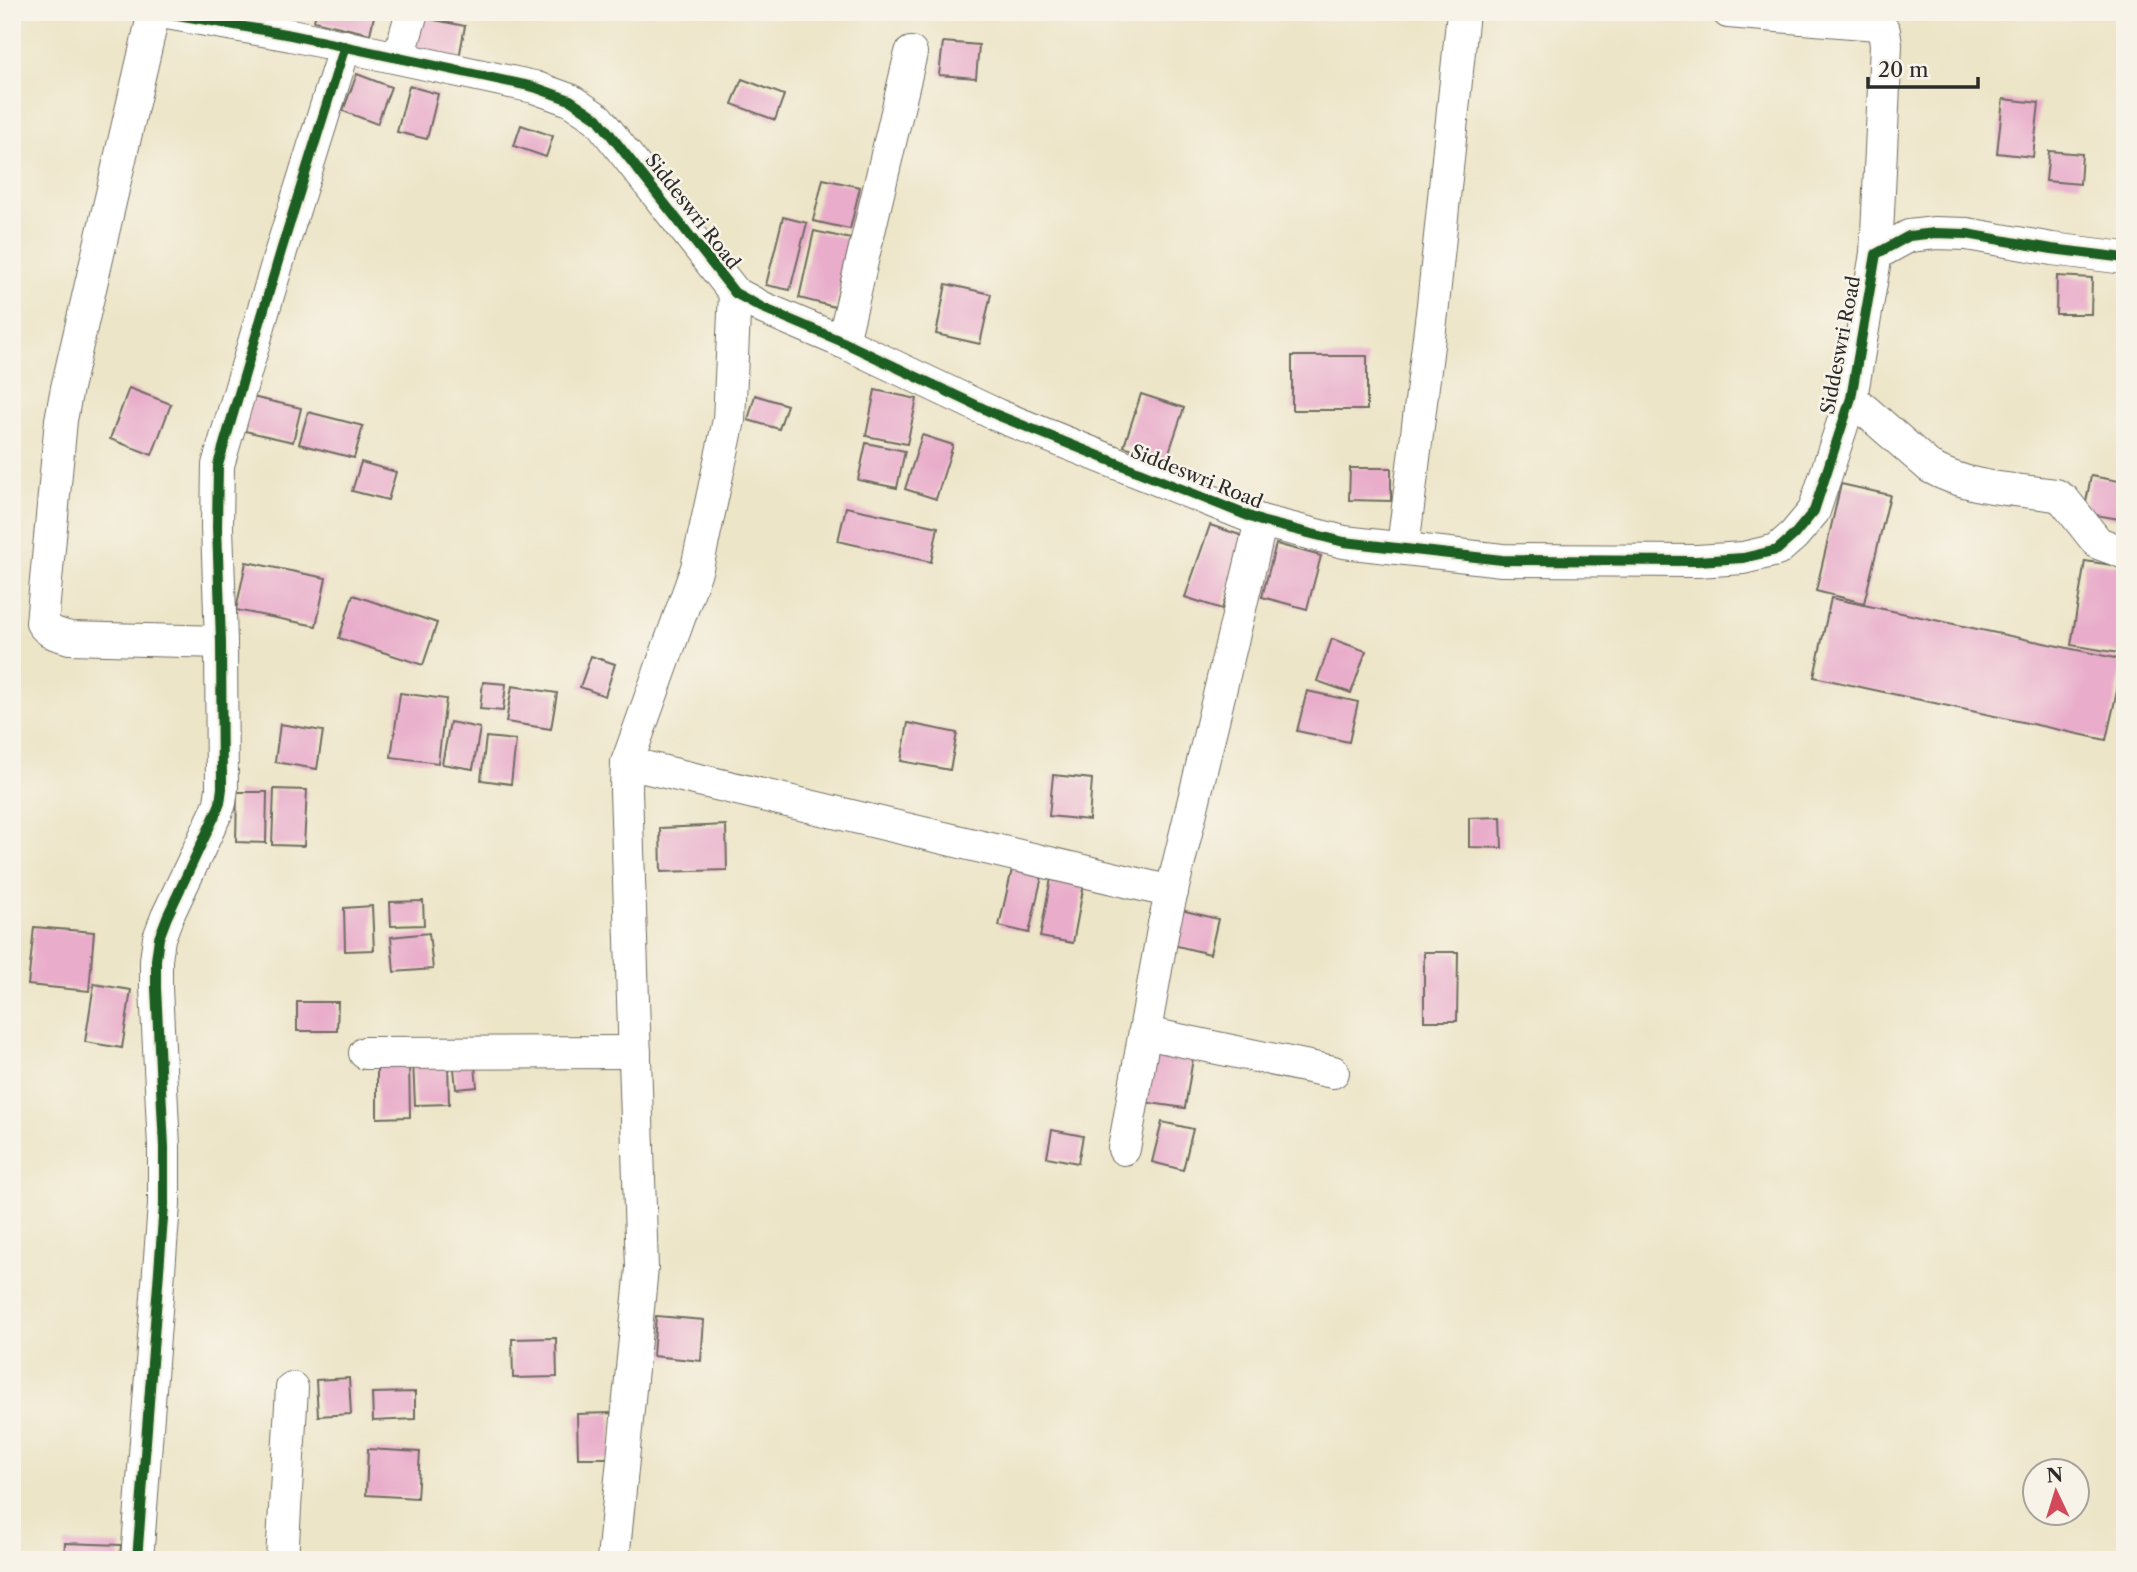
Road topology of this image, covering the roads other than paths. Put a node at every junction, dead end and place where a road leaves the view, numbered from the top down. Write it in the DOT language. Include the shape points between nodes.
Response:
graph roads {
  1 [pos="154,12"];
  2 [pos="161,12"];
  3 [pos="412,12"];
  4 [pos="1464,12"];
  5 [pos="1728,12"];
  6 [pos="345,46"];
  7 [pos="911,52"];
  8 [pos="399,57"];
  9 [pos="1875,254"];
  10 [pos="2125,258"];
  11 [pos="735,293"];
  12 [pos="844,342"];
  13 [pos="1851,398"];
  14 [pos="1261,522"];
  15 [pos="1403,547"];
  16 [pos="2125,553"];
  17 [pos="221,642"];
  18 [pos="627,762"];
  19 [pos="1172,892"];
  20 [pos="1145,1033"];
  21 [pos="635,1052"];
  22 [pos="365,1054"];
  23 [pos="1333,1072"];
  24 [pos="1124,1149"];
  25 [pos="292,1388"];
  26 [pos="137,1560"];
  27 [pos="282,1560"];
  28 [pos="613,1560"];
  1 -- 17 [label="street" via="61,420 42,623 70,638"];
  2 -- 6 [label="street, Siddeswri Road"];
  3 -- 8 [label="street"];
  4 -- 15 [label="street"];
  5 -- 9 [label="street" via="1877,24 1884,31"];
  6 -- 8 [label="street, Siddeswri Road"];
  6 -- 17 [label="street" via="218,466"];
  7 -- 12 [label="street"];
  8 -- 11 [label="street, Siddeswri Road" via="534,87 585,109 598,119"];
  9 -- 10 [label="street, Siddeswri Road" via="1909,236 1935,233"];
  9 -- 13 [label="street, Siddeswri Road"];
  11 -- 12 [label="street, Siddeswri Road"];
  11 -- 18 [label="street" via="729,420 697,568"];
  12 -- 14 [label="street, Siddeswri Road" via="997,415"];
  13 -- 15 [label="street, Siddeswri Road" via="1814,510 1777,550 1697,561 1502,560"];
  13 -- 16 [label="street" via="1930,467 1962,482 2056,495 2098,543"];
  14 -- 15 [label="street, Siddeswri Road" via="1344,541"];
  14 -- 19 [label="street"];
  17 -- 26 [label="street" via="220,803 167,917 156,960 164,1205"];
  18 -- 19 [label="street"];
  18 -- 21 [label="street"];
  19 -- 20 [label="street"];
  20 -- 23 [label="street"];
  20 -- 24 [label="street"];
  21 -- 22 [label="street"];
  21 -- 28 [label="street" via="642,1268"];
  25 -- 27 [label="street"];
}
